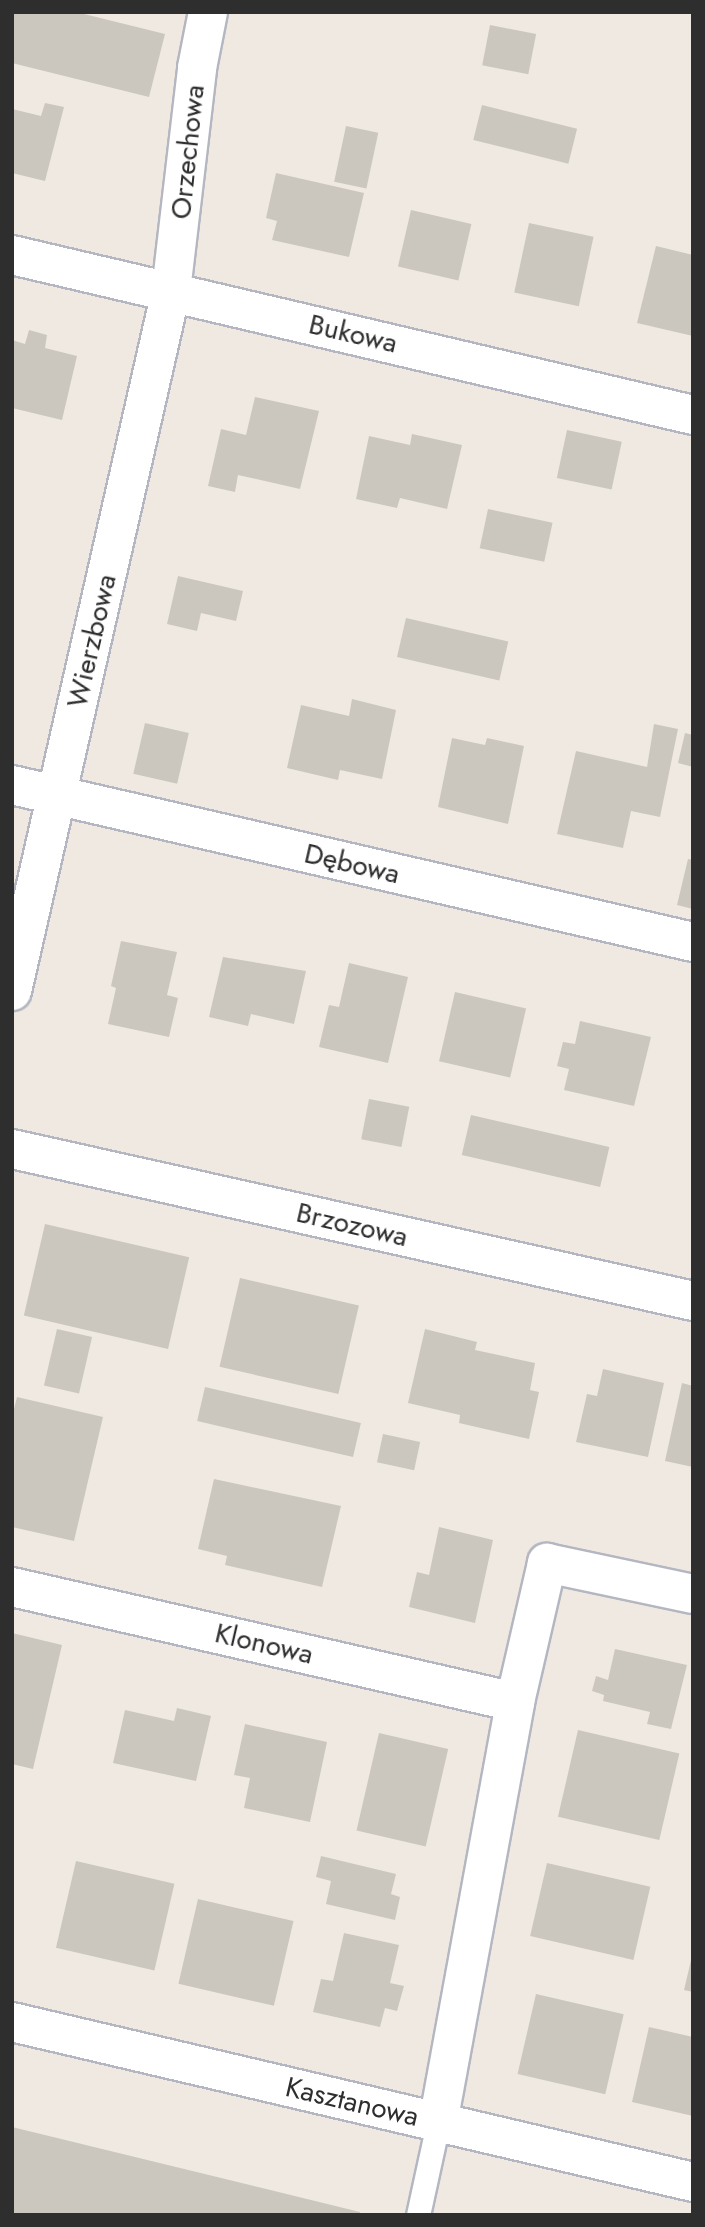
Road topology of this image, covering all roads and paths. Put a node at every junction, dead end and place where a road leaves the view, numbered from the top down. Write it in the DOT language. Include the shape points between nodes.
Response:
graph roads {
  1 [pos="208,12"];
  2 [pos="12,255"];
  3 [pos="171,291"];
  4 [pos="693,415"];
  5 [pos="12,785"];
  6 [pos="57,796"];
  7 [pos="693,942"];
  8 [pos="12,991"];
  9 [pos="12,1149"];
  10 [pos="693,1301"];
  11 [pos="12,1587"];
  12 [pos="693,1594"];
  13 [pos="515,1702"];
  14 [pos="12,2022"];
  15 [pos="438,2123"];
  16 [pos="693,2182"];
  17 [pos="418,2215"];
  1 -- 3 [label="street, Orzechowa" via="197,68"];
  2 -- 3 [label="street, Bukowa"];
  3 -- 4 [label="street, Bukowa"];
  3 -- 6 [label="street, Wierzbowa"];
  5 -- 6 [label="street, Dębowa"];
  6 -- 7 [label="street, Dębowa"];
  6 -- 8 [label="street, Wierzbowa"];
  9 -- 10 [label="street, Brzozowa"];
  11 -- 13 [label="street, Klonowa"];
  12 -- 13 [label="street" via="547,1563"];
  13 -- 15 [label="street"];
  14 -- 15 [label="street, Kasztanowa"];
  15 -- 16 [label="street, Kasztanowa"];
  15 -- 17 [label="lane"];
}
